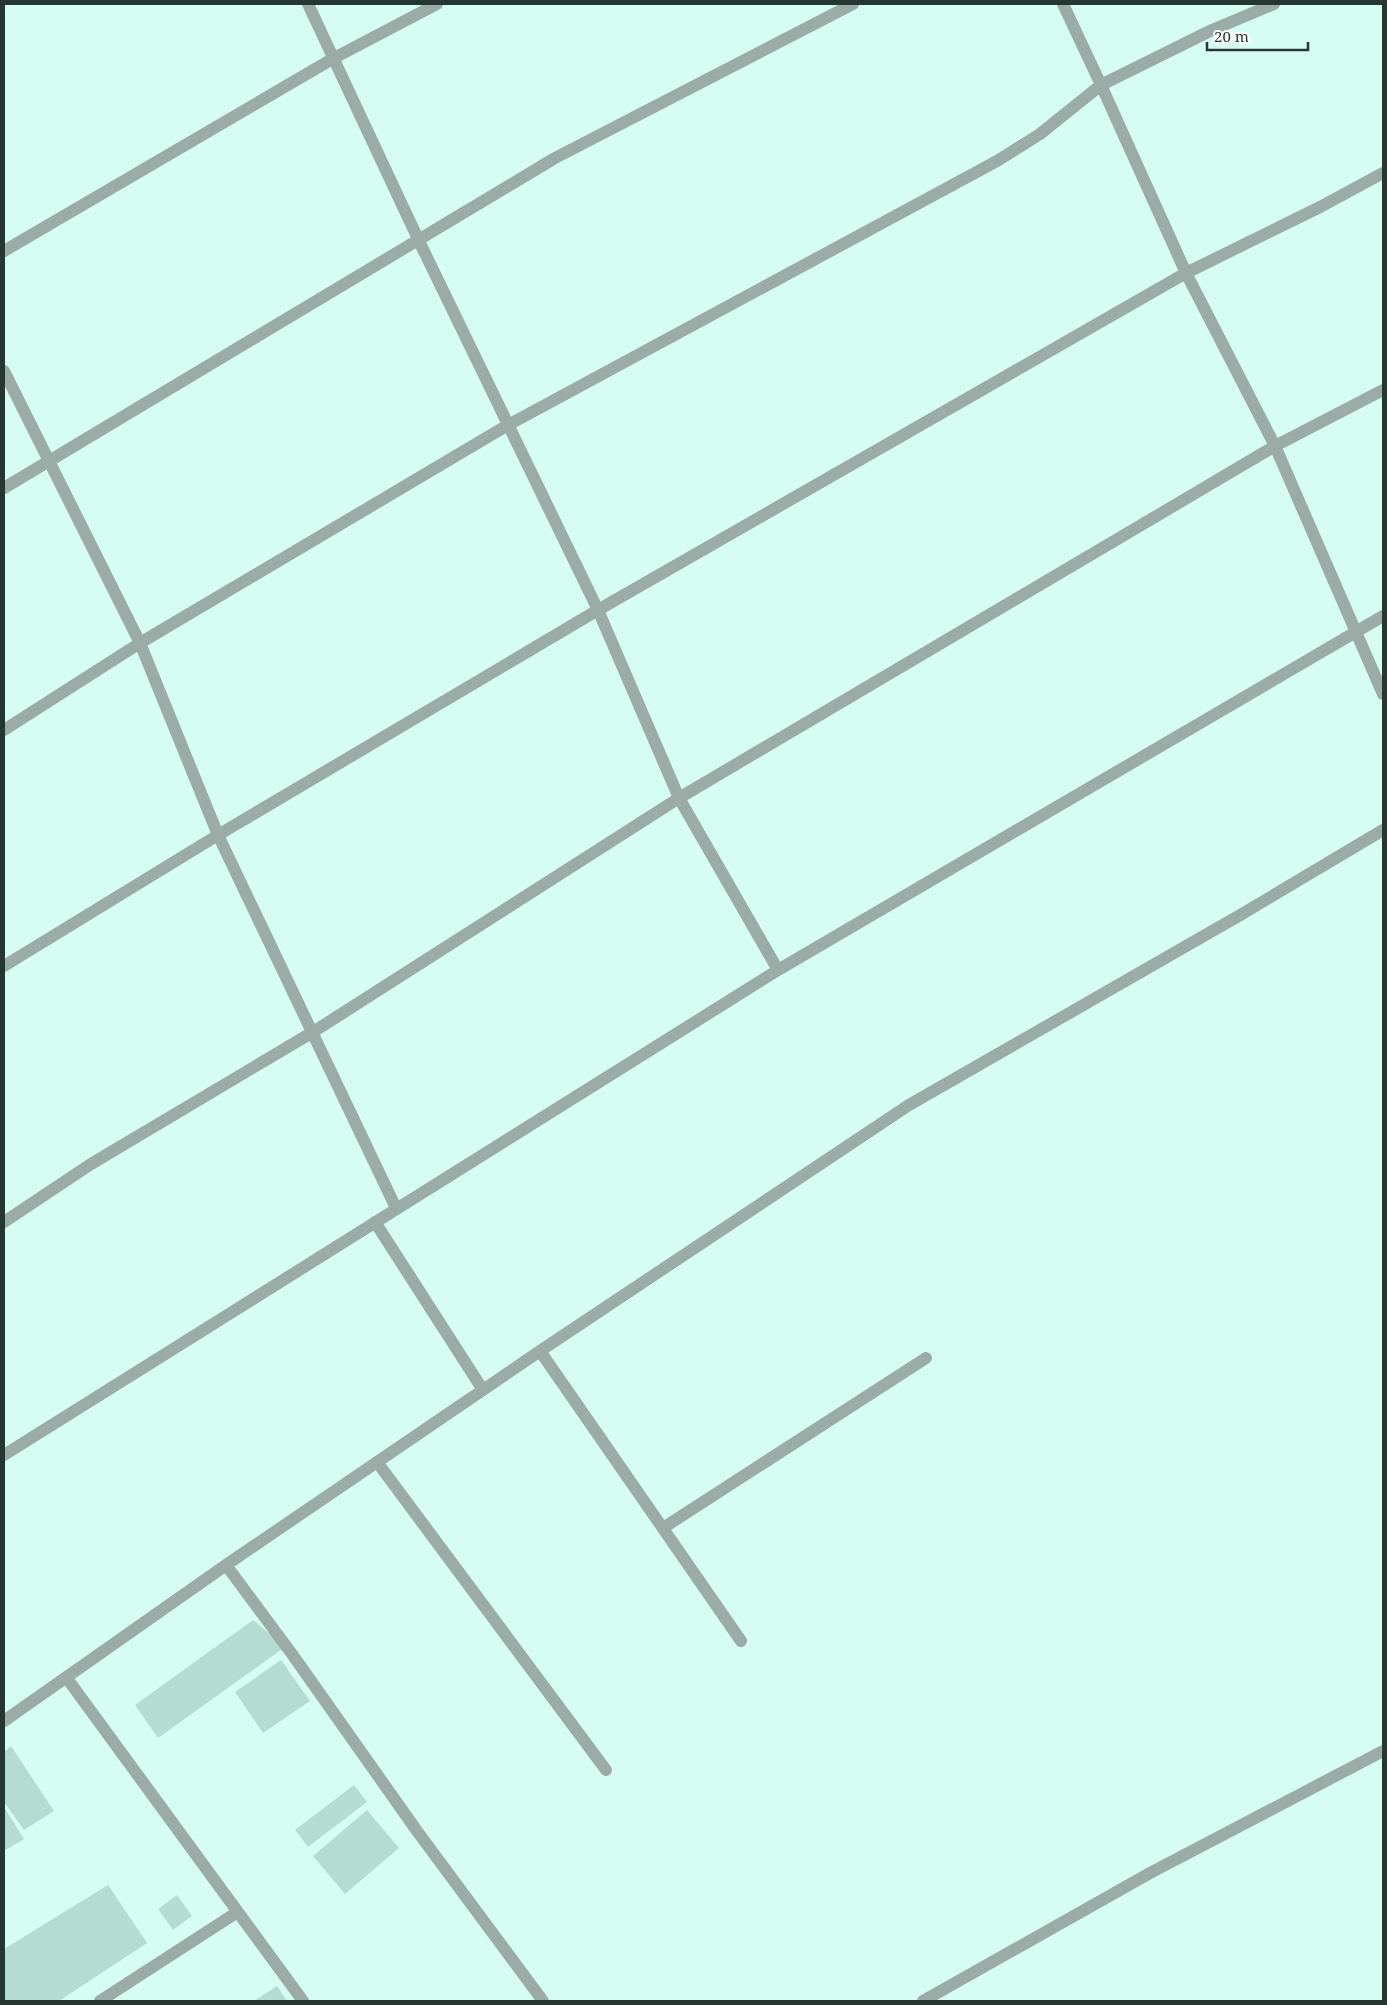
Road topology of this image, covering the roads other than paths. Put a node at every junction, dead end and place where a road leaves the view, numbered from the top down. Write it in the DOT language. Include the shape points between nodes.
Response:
graph roads {
  1 [pos="308,4"];
  2 [pos="437,4"];
  3 [pos="853,4"];
  4 [pos="1063,4"];
  5 [pos="1274,4"];
  6 [pos="334,58"];
  7 [pos="1102,85"];
  8 [pos="1383,173"];
  9 [pos="418,241"];
  10 [pos="4,251"];
  11 [pos="1186,273"];
  12 [pos="4,371"];
  13 [pos="1383,390"];
  14 [pos="508,425"];
  15 [pos="1275,446"];
  16 [pos="49,462"];
  17 [pos="4,488"];
  18 [pos="598,610"];
  19 [pos="1383,616"];
  20 [pos="1356,631"];
  21 [pos="140,643"];
  22 [pos="1383,694"];
  23 [pos="4,730"];
  24 [pos="679,798"];
  25 [pos="1383,830"];
  26 [pos="218,835"];
  27 [pos="4,966"];
  28 [pos="778,970"];
  29 [pos="313,1032"];
  30 [pos="396,1208"];
  31 [pos="4,1222"];
  32 [pos="375,1222"];
  33 [pos="540,1351"];
  34 [pos="926,1358"];
  35 [pos="483,1390"];
  36 [pos="4,1455"];
  37 [pos="377,1462"];
  38 [pos="663,1528"];
  39 [pos="226,1565"];
  40 [pos="741,1641"];
  41 [pos="66,1677"];
  42 [pos="4,1720"];
  43 [pos="1383,1751"];
  44 [pos="606,1770"];
  45 [pos="236,1913"];
  46 [pos="100,2001"];
  47 [pos="303,2001"];
  48 [pos="544,2001"];
  49 [pos="924,2001"];
  1 -- 6 [label="street"];
  2 -- 6 [label="street"];
  3 -- 9 [label="street" via="555,158"];
  4 -- 7 [label="street"];
  5 -- 7 [label="street" via="1212,30"];
  6 -- 9 [label="street"];
  6 -- 10 [label="street"];
  7 -- 11 [label="street"];
  7 -- 14 [label="street" via="1040,134 997,160"];
  8 -- 11 [label="street"];
  9 -- 14 [label="street"];
  9 -- 16 [label="street"];
  11 -- 15 [label="street"];
  11 -- 18 [label="street"];
  12 -- 16 [label="street"];
  13 -- 15 [label="street"];
  14 -- 18 [label="street"];
  14 -- 21 [label="street"];
  15 -- 20 [label="street"];
  15 -- 24 [label="street"];
  16 -- 17 [label="street"];
  16 -- 21 [label="street"];
  18 -- 24 [label="street"];
  18 -- 26 [label="street"];
  19 -- 20 [label="street"];
  20 -- 22 [label="street"];
  20 -- 28 [label="street"];
  21 -- 23 [label="street"];
  21 -- 26 [label="street"];
  24 -- 28 [label="street"];
  24 -- 29 [label="street"];
  25 -- 33 [label="street" via="909,1105"];
  26 -- 27 [label="street"];
  26 -- 29 [label="street"];
  28 -- 30 [label="street"];
  29 -- 30 [label="street"];
  29 -- 31 [label="street" via="91,1164"];
  30 -- 32 [label="street"];
  32 -- 35 [label="street"];
  32 -- 36 [label="street"];
  33 -- 35 [label="street"];
  33 -- 38 [label="street"];
  34 -- 38 [label="street"];
  35 -- 37 [label="street"];
  37 -- 39 [label="street"];
  37 -- 44 [label="street"];
  38 -- 40 [label="street"];
  39 -- 41 [label="street"];
  39 -- 48 [label="street"];
  41 -- 42 [label="street"];
  41 -- 45 [label="street"];
  43 -- 49 [label="street" via="1150,1873"];
  45 -- 46 [label="street"];
  45 -- 47 [label="street"];
}
